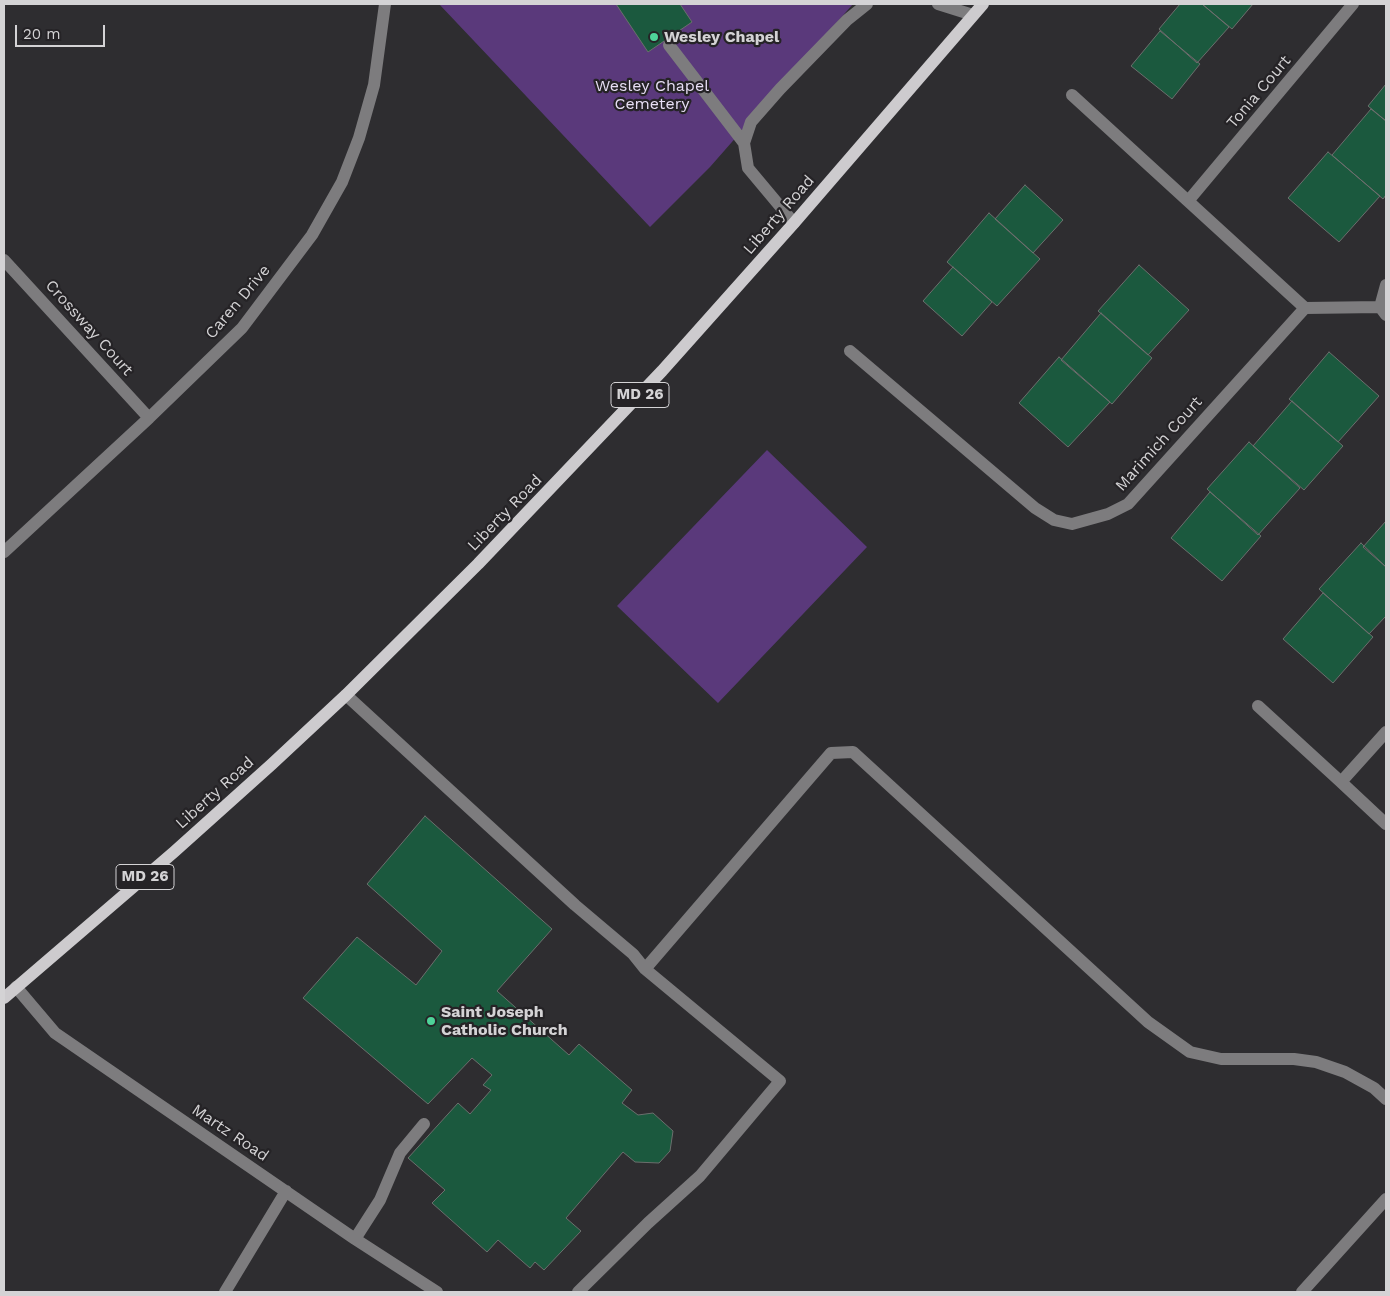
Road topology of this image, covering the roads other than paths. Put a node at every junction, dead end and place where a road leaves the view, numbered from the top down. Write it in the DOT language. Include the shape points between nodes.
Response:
graph roads {
  1 [pos="385,4"];
  2 [pos="867,4"];
  3 [pos="938,4"];
  4 [pos="983,4"];
  5 [pos="1353,4"];
  6 [pos="973,15"];
  7 [pos="669,46"];
  8 [pos="1072,96"];
  9 [pos="744,143"];
  10 [pos="1189,200"];
  11 [pos="794,223"];
  12 [pos="4,260"];
  13 [pos="1386,285"];
  14 [pos="1305,308"];
  15 [pos="1383,311"];
  16 [pos="850,351"];
  17 [pos="149,418"];
  18 [pos="4,552"];
  19 [pos="346,695"];
  20 [pos="1258,706"];
  21 [pos="1386,732"];
  22 [pos="1341,782"];
  23 [pos="1386,824"];
  24 [pos="645,969"];
  25 [pos="16,987"];
  26 [pos="4,998"];
  27 [pos="1386,1099"];
  28 [pos="424,1124"];
  29 [pos="286,1191"];
  30 [pos="1386,1199"];
  31 [pos="354,1239"];
  32 [pos="225,1292"];
  33 [pos="437,1292"];
  34 [pos="578,1292"];
  35 [pos="1302,1292"];
  1 -- 17 [label="street, Caren Drive" via="374,85 342,182 312,235 242,328"];
  2 -- 9 [label="street" via="847,20 780,89 751,122"];
  3 -- 6 [label="street"];
  4 -- 6 [label="main road, Liberty Road / MD 26"];
  5 -- 10 [label="street, Tonia Court"];
  6 -- 11 [label="main road, Liberty Road / MD 26"];
  7 -- 9 [label="street"];
  8 -- 10 [label="street"];
  9 -- 11 [label="street" via="748,168"];
  10 -- 14 [label="street"];
  11 -- 19 [label="main road, Liberty Road / MD 26" via="566,474"];
  12 -- 17 [label="street, Crossway Court"];
  13 -- 15 [label="street"];
  14 -- 15 [label="street"];
  14 -- 16 [label="street, Marimich Court" via="1128,504 1108,514 1072,524 1054,520 1036,508"];
  17 -- 18 [label="street, Caren Drive"];
  19 -- 24 [label="street" via="633,954"];
  19 -- 25 [label="main road, Liberty Road / MD 26" via="174,852"];
  20 -- 22 [label="street"];
  21 -- 22 [label="street"];
  22 -- 23 [label="street"];
  24 -- 27 [label="street" via="831,753 853,752 1148,1022 1190,1052 1220,1059 1294,1058 1316,1062 1345,1072 1374,1088"];
  24 -- 34 [label="street" via="780,1081 700,1176"];
  25 -- 26 [label="main road, Liberty Road / MD 26"];
  25 -- 29 [label="street, Martz Road" via="55,1032"];
  28 -- 31 [label="street" via="400,1153 380,1200"];
  29 -- 31 [label="street, Martz Road"];
  29 -- 32 [label="street"];
  30 -- 35 [label="street"];
  31 -- 33 [label="street, Martz Road"];
}
